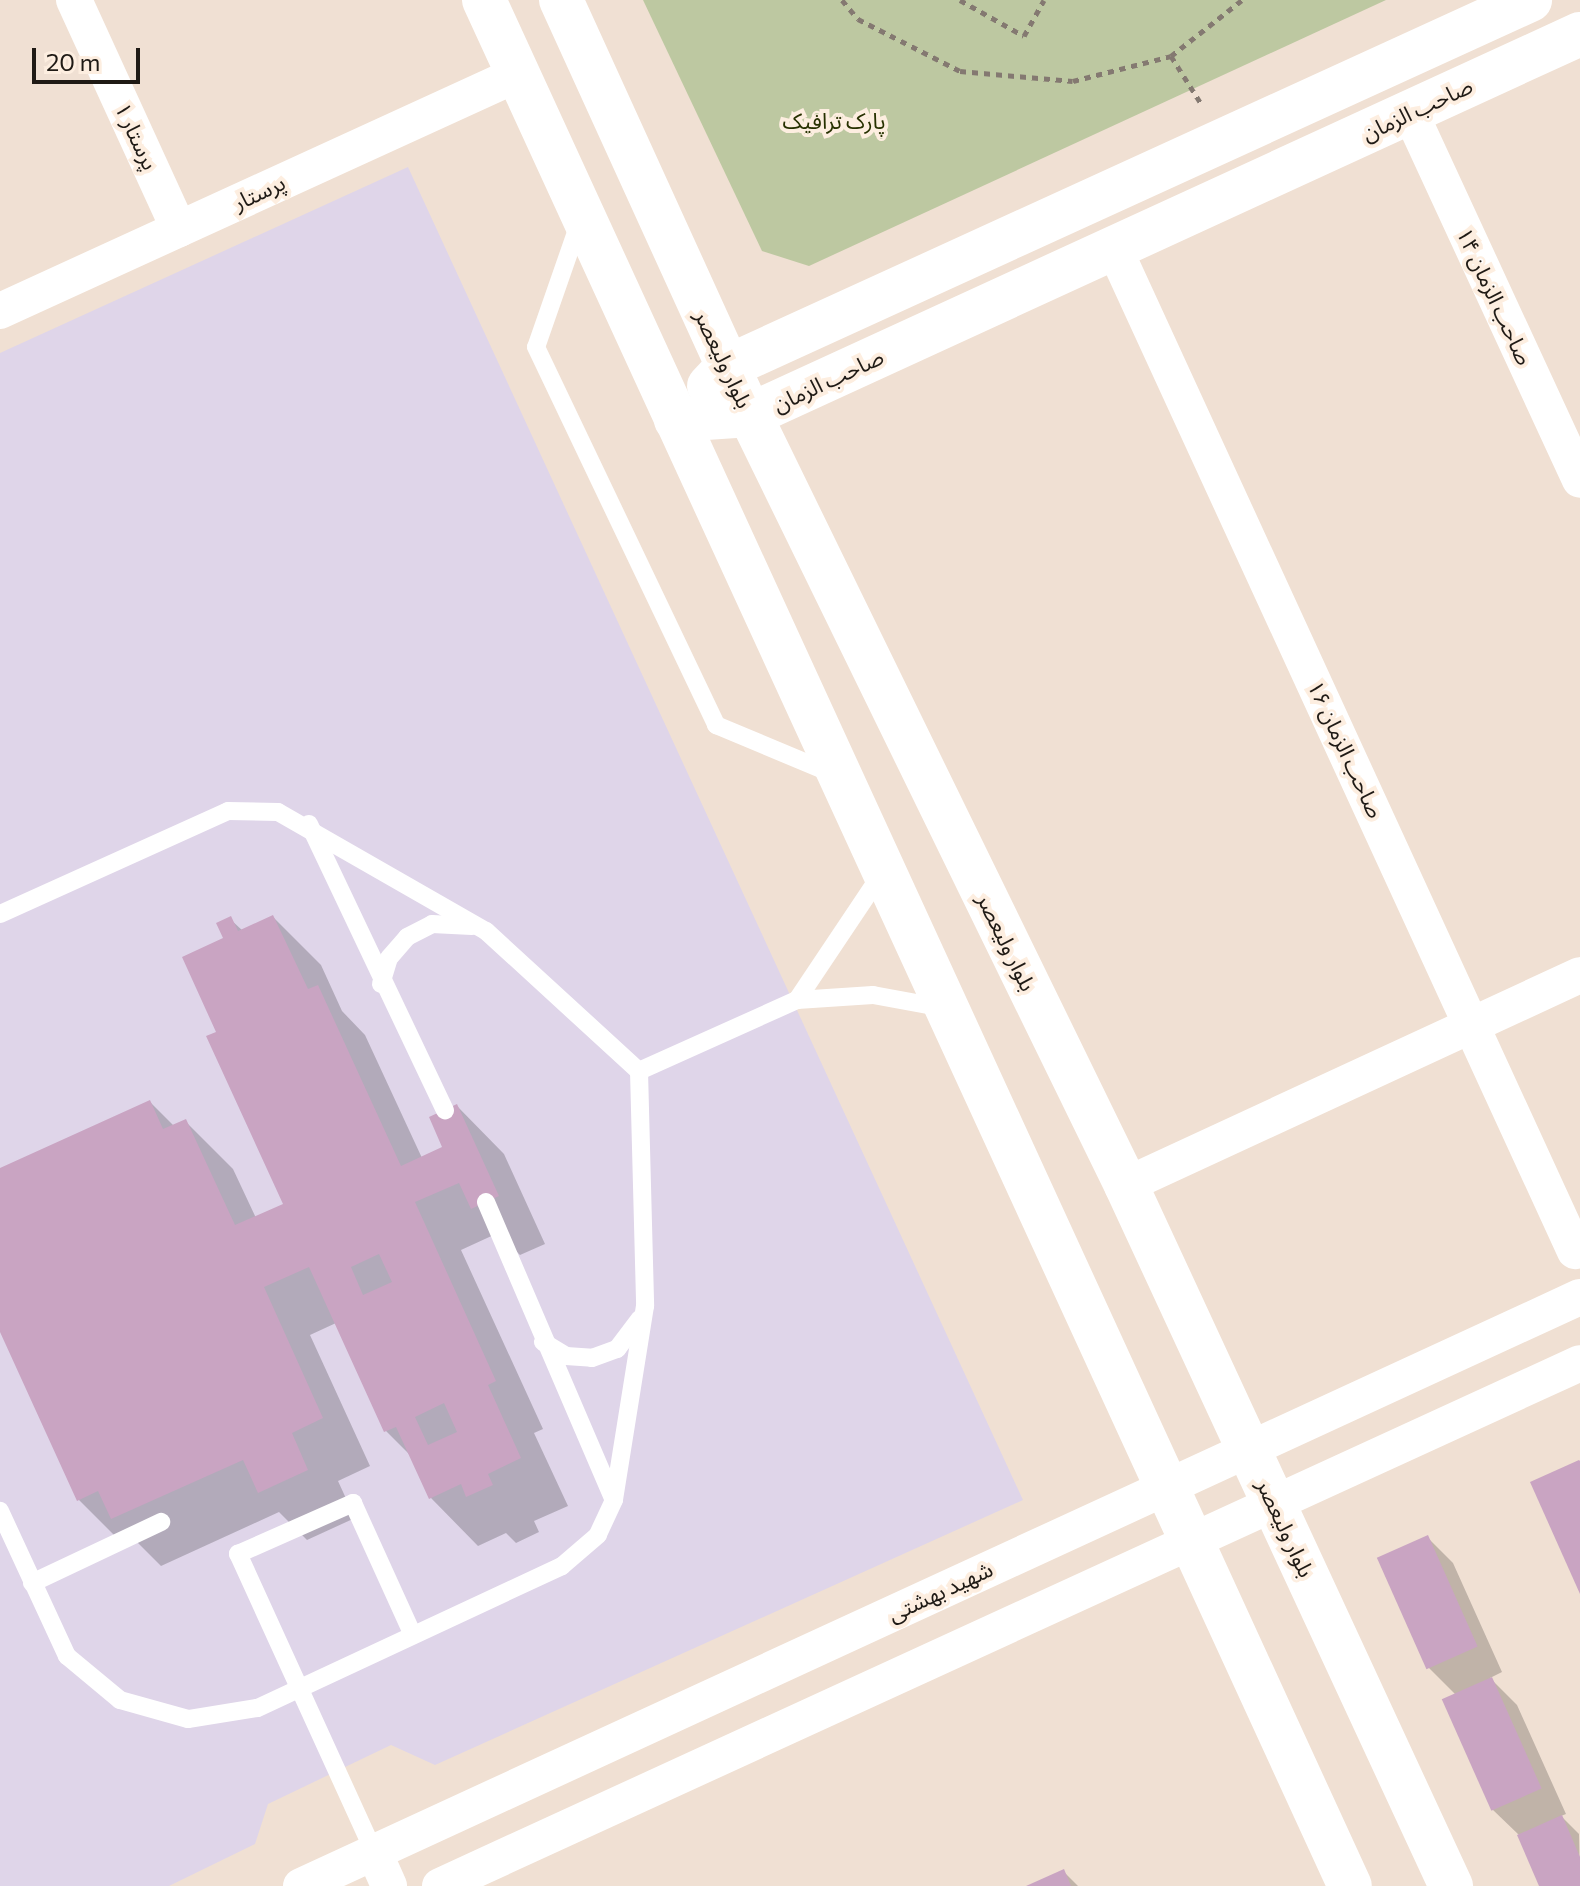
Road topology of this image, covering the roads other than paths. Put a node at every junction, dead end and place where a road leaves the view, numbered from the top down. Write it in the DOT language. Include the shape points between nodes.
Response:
graph roads {
  1 [pos="74,0"];
  2 [pos="484,0"];
  3 [pos="561,0"];
  4 [pos="1530,0"];
  5 [pos="1580,34"];
  6 [pos="518,74"];
  7 [pos="1410,112"];
  8 [pos="582,215"];
  9 [pos="179,229"];
  10 [pos="1114,248"];
  11 [pos="0,311"];
  12 [pos="727,367"];
  13 [pos="750,415"];
  14 [pos="676,420"];
  15 [pos="1580,480"];
  16 [pos="841,778"];
  17 [pos="309,824"];
  18 [pos="883,871"];
  19 [pos="0,914"];
  20 [pos="486,931"];
  21 [pos="1580,975"];
  22 [pos="381,984"];
  23 [pos="797,1000"];
  24 [pos="946,1009"];
  25 [pos="1474,1024"];
  26 [pos="639,1071"];
  27 [pos="445,1110"];
  28 [pos="1126,1185"];
  29 [pos="486,1202"];
  30 [pos="1575,1251"];
  31 [pos="1580,1297"];
  32 [pos="645,1306"];
  33 [pos="543,1342"];
  34 [pos="1580,1363"];
  35 [pos="1249,1449"];
  36 [pos="1167,1487"];
  37 [pos="614,1500"];
  38 [pos="1275,1503"];
  39 [pos="0,1511"];
  40 [pos="161,1522"];
  41 [pos="1191,1541"];
  42 [pos="32,1583"];
  43 [pos="413,1635"];
  44 [pos="299,1689"];
  45 [pos="374,1852"];
  46 [pos="301,1886"];
  47 [pos="389,1886"];
  48 [pos="440,1886"];
  49 [pos="1350,1886"];
  50 [pos="1451,1886"];
  1 -- 9 [label="street, پرستار ۱"];
  2 -- 6 [label="street"];
  3 -- 12 [label="street, بلوار ولیعصر"];
  4 -- 12 [label="street"];
  5 -- 7 [label="street, صاحب الزمان"];
  6 -- 8 [label="street"];
  6 -- 9 [label="street, پرستار"];
  7 -- 10 [label="street, صاحب الزمان"];
  7 -- 15 [label="street, صاحب الزمان ۱۴"];
  8 -- 14 [label="street"];
  8 -- 16 [label="lane" via="536,347 716,725"];
  9 -- 11 [label="street, پرستار"];
  10 -- 13 [label="street, صاحب الزمان"];
  10 -- 25 [label="street, صاحب الزمان ۱۶"];
  12 -- 13 [label="street, بلوار ولیعصر"];
  12 -- 14 [label="street"];
  13 -- 14 [label="street, صاحب الزمان"];
  13 -- 28 [label="street, بلوار ولیعصر"];
  14 -- 16 [label="street"];
  16 -- 18 [label="street"];
  17 -- 19 [label="lane" via="278,812 228,811"];
  17 -- 20 [label="lane"];
  17 -- 22 [label="lane"];
  18 -- 23 [label="lane"];
  18 -- 24 [label="street"];
  20 -- 22 [label="lane" via="432,924 407,937 389,958"];
  20 -- 26 [label="lane"];
  21 -- 25 [label="street"];
  22 -- 27 [label="lane"];
  23 -- 24 [label="lane" via="873,995"];
  23 -- 26 [label="lane"];
  24 -- 36 [label="street"];
  25 -- 28 [label="street"];
  25 -- 30 [label="street, صاحب الزمان ۱۶"];
  26 -- 32 [label="lane"];
  28 -- 35 [label="street, بلوار ولیعصر"];
  29 -- 33 [label="lane"];
  31 -- 35 [label="street, شهید بهشتی"];
  32 -- 33 [label="lane" via="617,1349 566,1356"];
  32 -- 37 [label="lane"];
  33 -- 37 [label="lane"];
  34 -- 38 [label="street"];
  35 -- 36 [label="street, شهید بهشتی"];
  35 -- 38 [label="street, بلوار ولیعصر"];
  36 -- 41 [label="street"];
  36 -- 45 [label="street, شهید بهشتی"];
  37 -- 43 [label="lane" via="598,1535 562,1566"];
  38 -- 41 [label="street"];
  38 -- 50 [label="street, بلوار ولیعصر"];
  39 -- 42 [label="lane"];
  40 -- 42 [label="lane"];
  41 -- 48 [label="street"];
  41 -- 49 [label="street"];
  42 -- 44 [label="lane" via="67,1656 120,1700 188,1719 257,1708"];
  43 -- 44 [label="lane"];
  43 -- 44 [label="lane" via="353,1503 238,1554"];
  44 -- 45 [label="lane"];
  45 -- 46 [label="street, شهید بهشتی"];
  45 -- 47 [label="street"];
}
